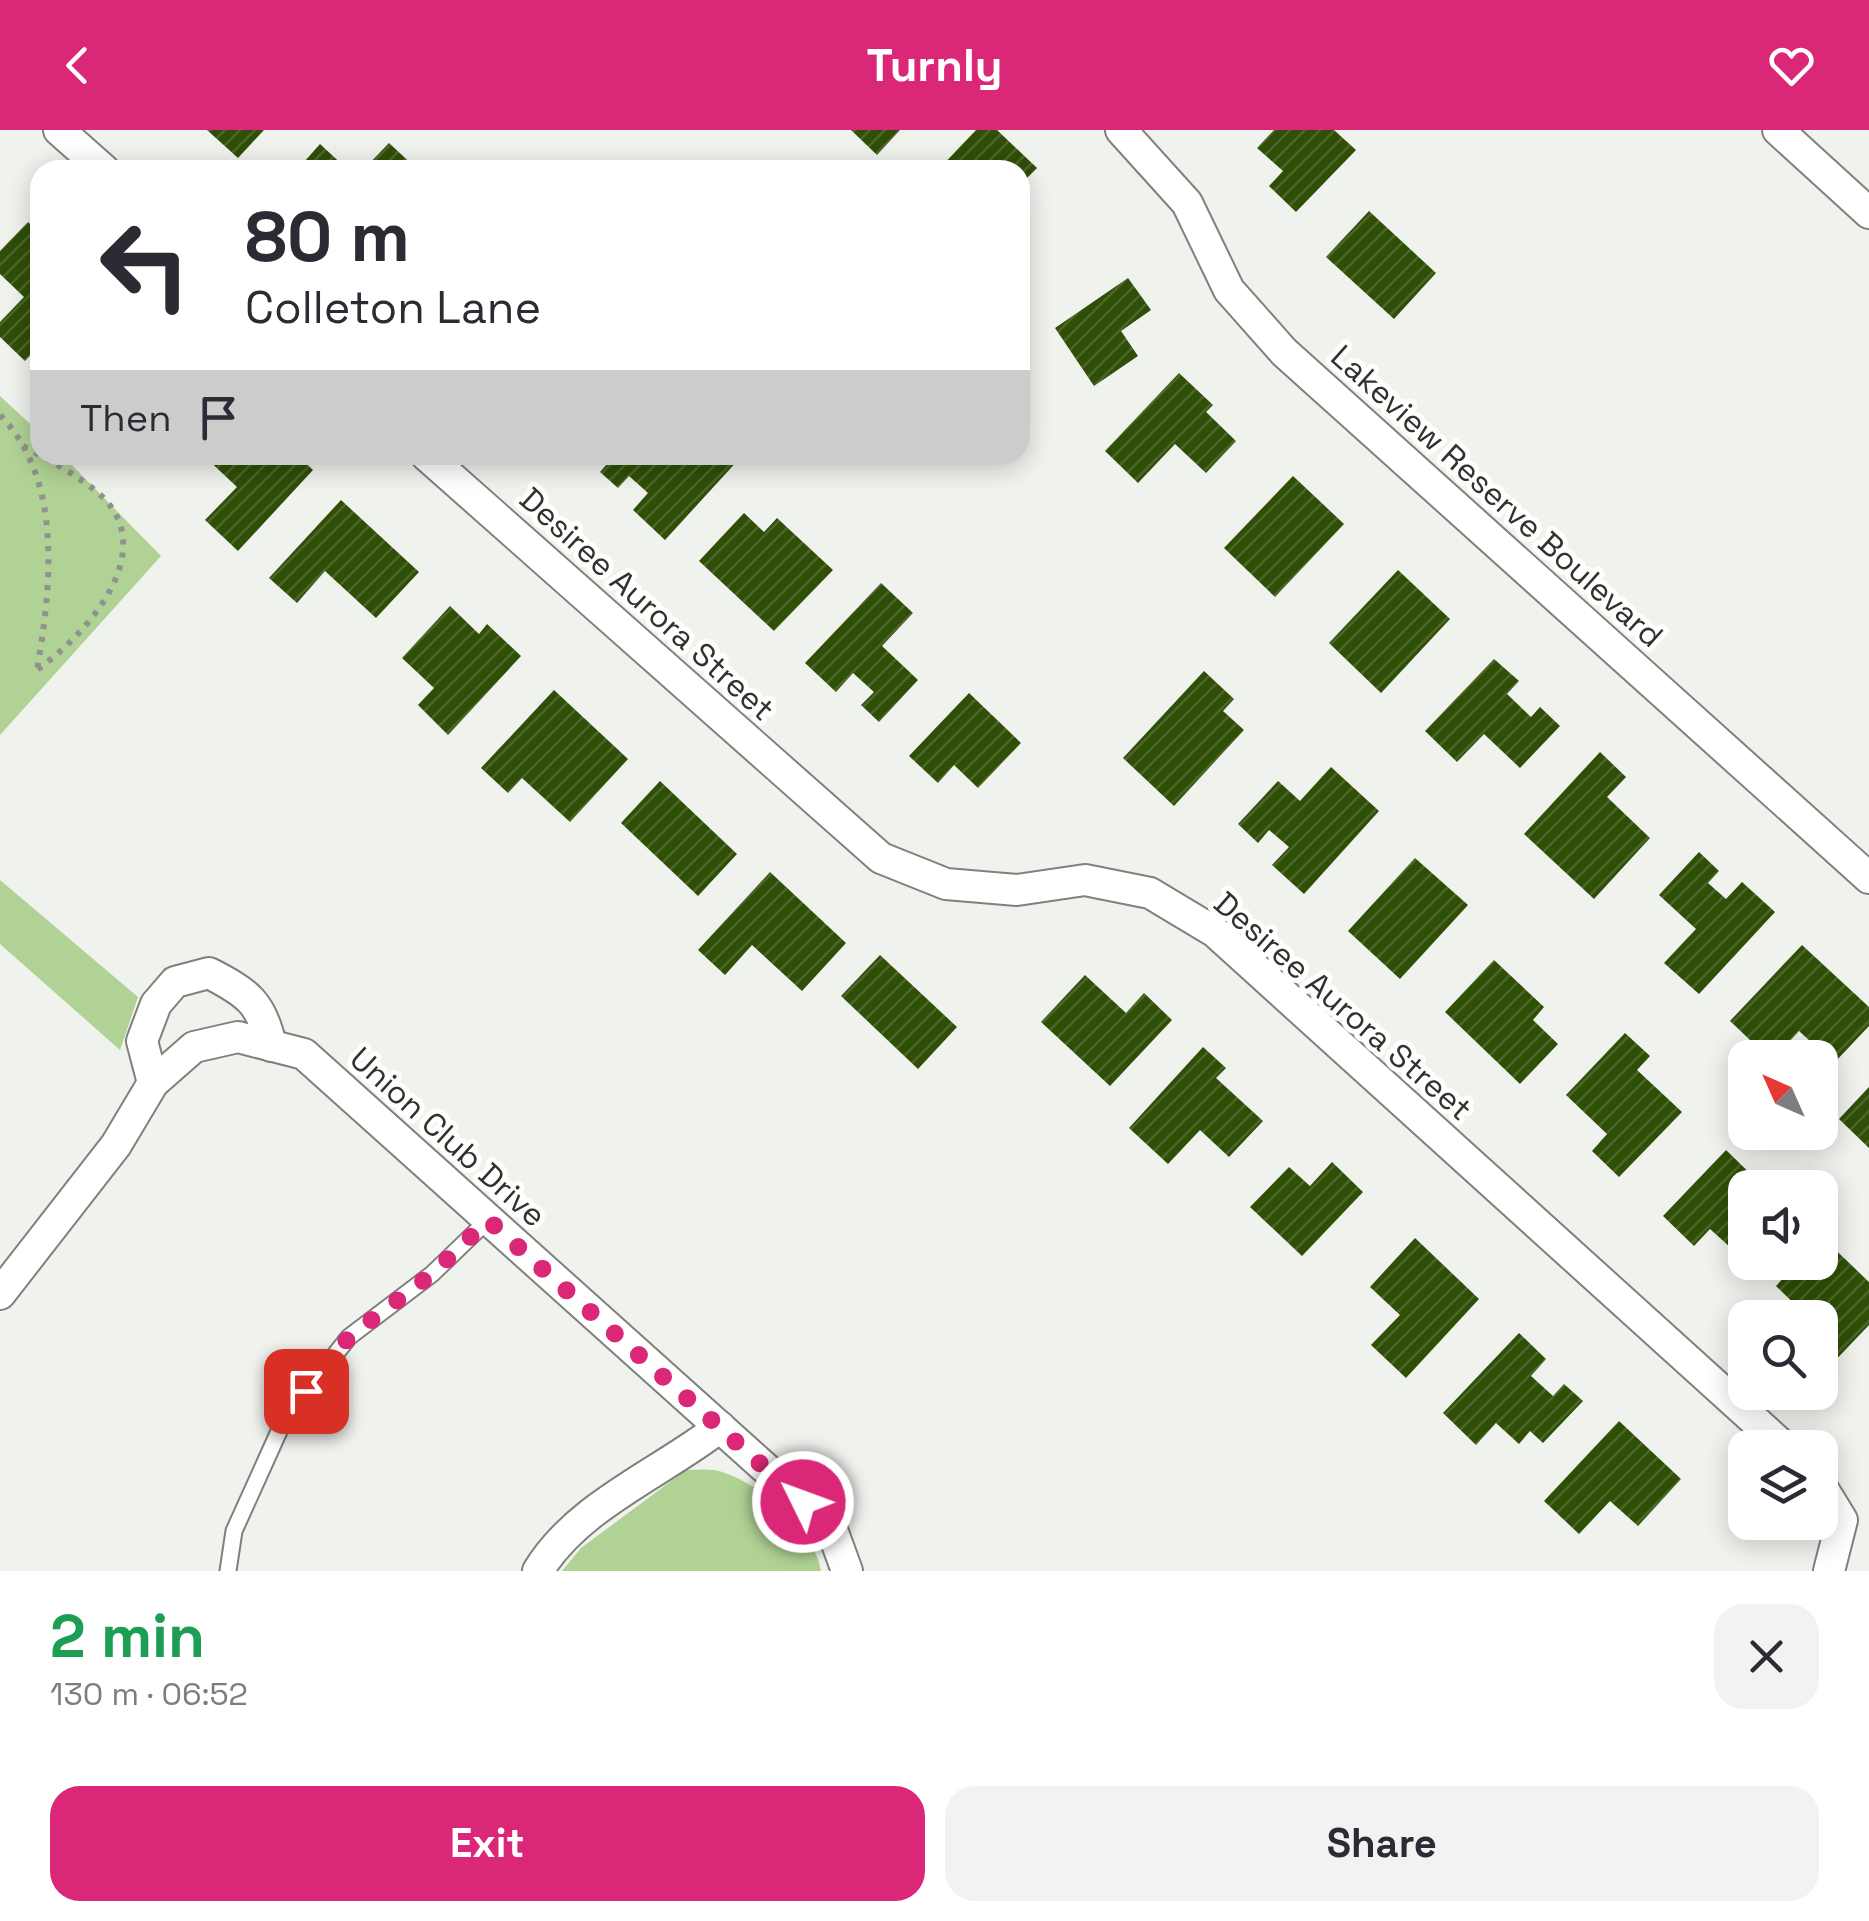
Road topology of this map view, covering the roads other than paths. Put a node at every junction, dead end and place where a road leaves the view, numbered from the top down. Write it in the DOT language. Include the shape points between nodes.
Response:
graph roads {
  1 [pos="59,130"];
  2 [pos="1121,130"];
  3 [pos="1778,130"];
  4 [pos="93,160"];
  5 [pos="1869,213"];
  6 [pos="437,465"];
  7 [pos="1869,878"];
  8 [pos="271,1046"];
  9 [pos="153,1083"];
  10 [pos="488,1220"];
  11 [pos="0,1294"];
  12 [pos="720,1428"];
  13 [pos="1766,1430"];
  14 [pos="1837,1540"];
  15 [pos="228,1571"];
  16 [pos="538,1571"];
  17 [pos="847,1571"];
  18 [pos="1829,1571"];
  1 -- 4 [label="street"];
  2 -- 7 [label="street, Lakeview Reserve Boulevard" via="1187,203 1229,290 1284,352"];
  3 -- 5 [label="street"];
  6 -- 13 [label="street, Desiree Aurora Street" via="881,858 946,884 1016,890 1085,880 1150,893 1214,932"];
  8 -- 9 [label="street, Union Club Drive" via="238,1037 194,1046"];
  8 -- 9 [label="street" via="265,1015 241,990 210,974 175,982 156,1004 142,1041"];
  8 -- 10 [label="street, Union Club Drive" via="304,1054"];
  9 -- 11 [label="street, Union Club Drive" via="116,1146"];
  10 -- 12 [label="street, Union Club Drive"];
  10 -- 15 [label="lane" via="432,1274 349,1337 286,1418 234,1531"];
  12 -- 16 [label="street" via="592,1513"];
  12 -- 17 [label="street, Union Club Drive" via="831,1527"];
  14 -- 18 [label="street"];
}
